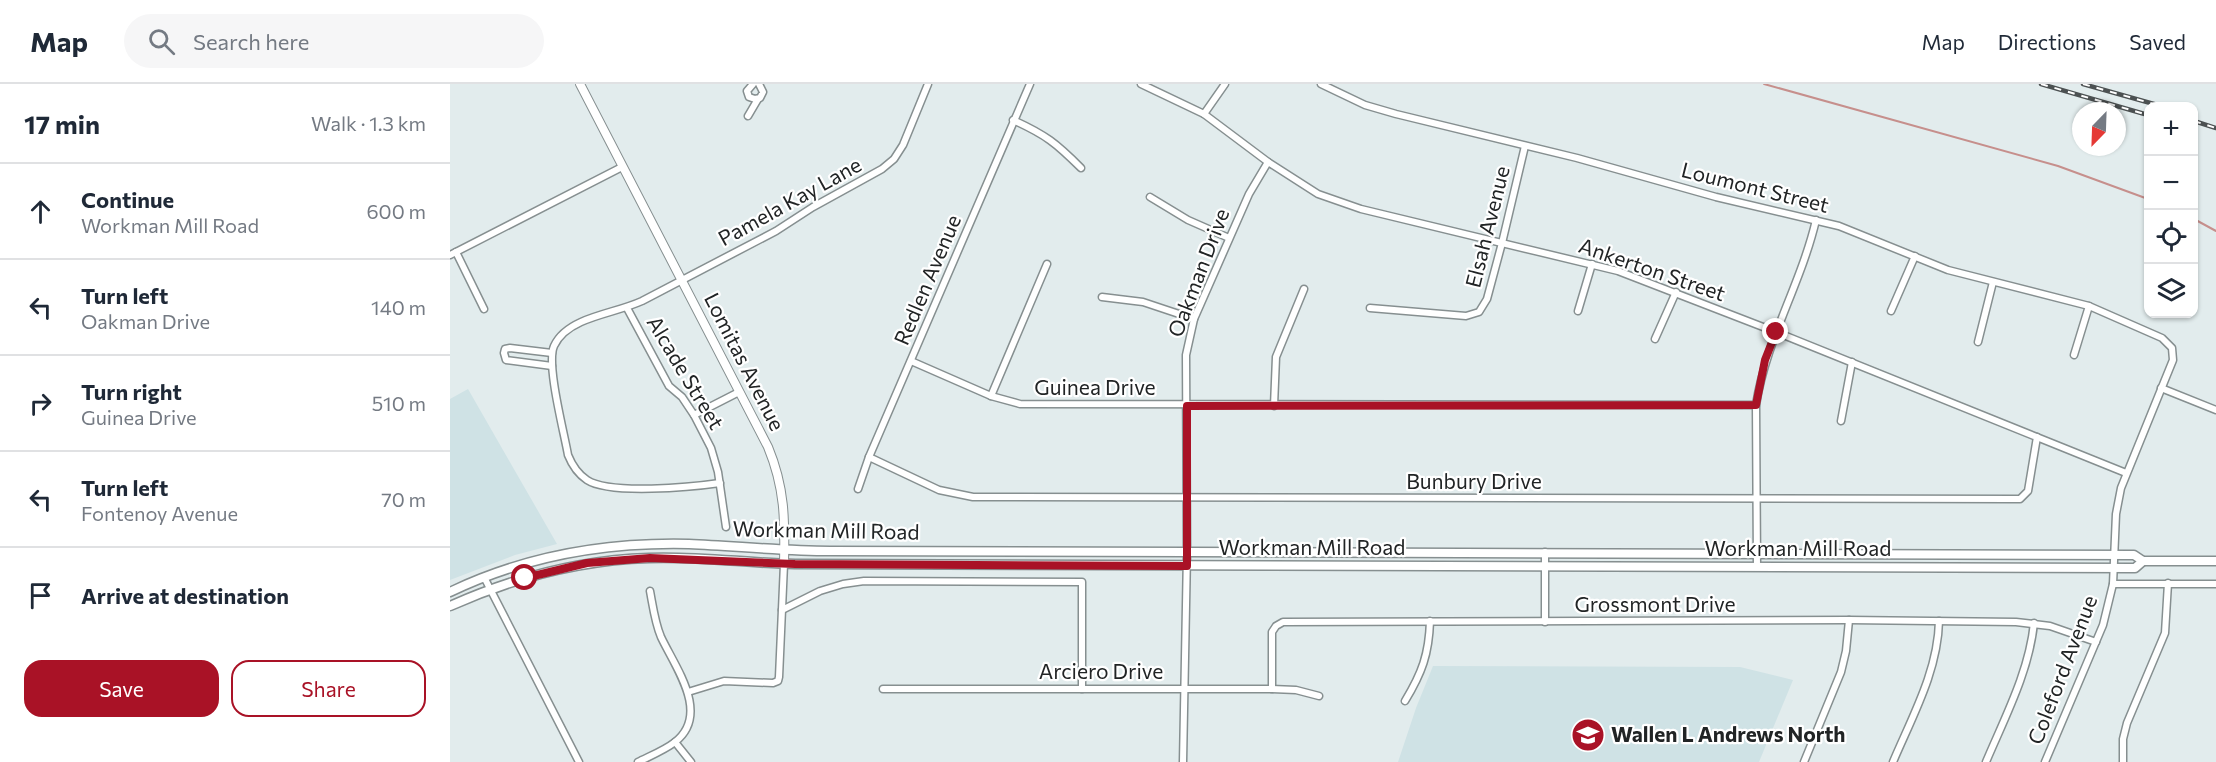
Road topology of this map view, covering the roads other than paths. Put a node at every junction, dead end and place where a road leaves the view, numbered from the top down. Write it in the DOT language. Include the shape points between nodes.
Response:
graph roads {
  1 [pos="580,84"];
  2 [pos="757,84"];
  3 [pos="928,84"];
  4 [pos="1030,84"];
  5 [pos="1142,84"];
  6 [pos="1225,84"];
  7 [pos="1320,84"];
  8 [pos="758,99"];
  9 [pos="1204,114"];
  10 [pos="748,116"];
  11 [pos="1013,120"];
  12 [pos="1525,146"];
  13 [pos="1268,162"];
  14 [pos="622,167"];
  15 [pos="1081,168"];
  16 [pos="1150,197"];
  17 [pos="1816,220"];
  18 [pos="1229,238"];
  19 [pos="1502,243"];
  20 [pos="453,253"];
  21 [pos="1915,256"];
  22 [pos="1047,264"];
  23 [pos="1592,264"];
  24 [pos="681,280"];
  25 [pos="1993,282"];
  26 [pos="1304,289"];
  27 [pos="1676,292"];
  28 [pos="1102,297"];
  29 [pos="2089,306"];
  30 [pos="627,308"];
  31 [pos="1370,308"];
  32 [pos="484,309"];
  33 [pos="1578,310"];
  34 [pos="1891,311"];
  35 [pos="1194,319"];
  36 [pos="1776,332"];
  37 [pos="1655,339"];
  38 [pos="1978,342"];
  39 [pos="2172,348"];
  40 [pos="552,353"];
  41 [pos="2074,355"];
  42 [pos="911,361"];
  43 [pos="1852,362"];
  44 [pos="552,366"];
  45 [pos="2161,388"];
  46 [pos="739,392"];
  47 [pos="992,396"];
  48 [pos="1756,405"];
  49 [pos="1187,406"];
  50 [pos="1274,406"];
  51 [pos="2216,410"];
  52 [pos="694,415"];
  53 [pos="1841,421"];
  54 [pos="2037,437"];
  55 [pos="869,457"];
  56 [pos="2126,473"];
  57 [pos="720,483"];
  58 [pos="858,489"];
  59 [pos="1186,498"];
  60 [pos="1756,499"];
  61 [pos="726,527"];
  62 [pos="784,550"];
  63 [pos="1545,552"];
  64 [pos="1187,553"];
  65 [pos="1756,553"];
  66 [pos="2114,555"];
  67 [pos="2143,561"];
  68 [pos="2216,561"];
  69 [pos="784,564"];
  70 [pos="1187,566"];
  71 [pos="1545,567"];
  72 [pos="1756,567"];
  73 [pos="2113,568"];
  74 [pos="484,577"];
  75 [pos="2168,583"];
  76 [pos="2113,584"];
  77 [pos="2216,584"];
  78 [pos="490,590"];
  79 [pos="651,591"];
  80 [pos="450,592"];
  81 [pos="450,606"];
  82 [pos="782,610"];
  83 [pos="1849,620"];
  84 [pos="1430,621"];
  85 [pos="1939,621"];
  86 [pos="1545,622"];
  87 [pos="2034,623"];
  88 [pos="2096,642"];
  89 [pos="883,688"];
  90 [pos="1184,688"];
  91 [pos="1272,688"];
  92 [pos="1082,689"];
  93 [pos="688,693"];
  94 [pos="1319,696"];
  95 [pos="1405,701"];
  96 [pos="675,742"];
  97 [pos="579,762"];
  98 [pos="638,762"];
  99 [pos="691,762"];
  100 [pos="1183,762"];
  101 [pos="1804,762"];
  102 [pos="1893,762"];
  103 [pos="1986,762"];
  104 [pos="2045,762"];
  105 [pos="2123,762"];
  1 -- 14 [label="street, Lomitas Avenue"];
  2 -- 8 [label="street" via="763,92"];
  2 -- 8 [label="street" via="748,88 748,94"];
  3 -- 24 [label="street, Pamela Kay Lane" via="903,145 882,170"];
  4 -- 11 [label="street, Redlen Avenue"];
  5 -- 9 [label="street, Ankerton Street"];
  6 -- 9 [label="street"];
  7 -- 12 [label="street, Loumont Street" via="1365,105"];
  8 -- 10 [label="street"];
  9 -- 13 [label="street, Ankerton Street"];
  11 -- 15 [label="street" via="1041,132"];
  11 -- 42 [label="street, Redlen Avenue"];
  12 -- 17 [label="street, Loumont Street"];
  12 -- 19 [label="street, Elsah Avenue"];
  13 -- 18 [label="street, Oakman Drive"];
  13 -- 19 [label="street, Ankerton Street" via="1317,194 1361,209"];
  14 -- 20 [label="street"];
  14 -- 24 [label="street, Lomitas Avenue"];
  16 -- 18 [label="street"];
  17 -- 21 [label="street, Loumont Street"];
  17 -- 36 [label="street"];
  18 -- 35 [label="street, Oakman Drive"];
  19 -- 23 [label="street, Ankerton Street"];
  19 -- 31 [label="street, Elsah Avenue" via="1487,298 1479,312 1466,316"];
  20 -- 32 [label="street"];
  21 -- 25 [label="street, Loumont Street"];
  21 -- 34 [label="street"];
  22 -- 47 [label="street"];
  23 -- 27 [label="street, Ankerton Street"];
  23 -- 33 [label="street"];
  24 -- 30 [label="street, Pamela Kay Lane"];
  24 -- 46 [label="street, Lomitas Avenue"];
  25 -- 29 [label="street, Loumont Street"];
  25 -- 38 [label="street"];
  26 -- 50 [label="street" via="1276,357"];
  27 -- 36 [label="street, Ankerton Street"];
  27 -- 37 [label="street"];
  28 -- 35 [label="street" via="1143,302"];
  29 -- 39 [label="street, Loumont Street" via="2162,338"];
  29 -- 41 [label="street"];
  30 -- 40 [label="street, Pamela Kay Lane" via="579,323 559,337"];
  30 -- 52 [label="street, Alcade Street" via="669,386"];
  35 -- 49 [label="street, Oakman Drive" via="1186,355"];
  36 -- 43 [label="street, Ankerton Street"];
  36 -- 48 [label="street" via="1762,370"];
  39 -- 45 [label="street, Coleford Avenue" via="2173,360"];
  40 -- 44 [label="street"];
  40 -- 44 [label="street" via="510,348 504,353 506,360"];
  42 -- 47 [label="street, Guinea Drive"];
  42 -- 55 [label="street, Redlen Avenue"];
  43 -- 53 [label="street"];
  43 -- 54 [label="street, Ankerton Street"];
  44 -- 57 [label="street" via="568,455 587,480 601,486 664,489"];
  45 -- 51 [label="street"];
  45 -- 56 [label="street, Coleford Avenue"];
  46 -- 52 [label="street"];
  46 -- 62 [label="street, Lomitas Avenue" via="779,476 784,499"];
  47 -- 49 [label="street, Guinea Drive" via="1020,405"];
  48 -- 50 [label="street, Guinea Drive"];
  48 -- 60 [label="street"];
  49 -- 50 [label="street, Guinea Drive"];
  49 -- 59 [label="street, Oakman Drive"];
  52 -- 57 [label="street, Alcade Street" via="715,458"];
  54 -- 56 [label="street, Ankerton Street"];
  54 -- 60 [label="street, Bunbury Drive" via="2028,491 2020,499"];
  55 -- 58 [label="street, Redlen Avenue"];
  55 -- 59 [label="street, Bunbury Drive" via="939,490 973,497"];
  56 -- 66 [label="street, Coleford Avenue" via="2116,514"];
  57 -- 61 [label="street, Alcade Street"];
  59 -- 60 [label="street, Bunbury Drive"];
  59 -- 64 [label="street, Oakman Drive"];
  60 -- 65 [label="street"];
  62 -- 64 [label="main road, Workman Mill Road"];
  62 -- 69 [label="street, Lomitas Avenue"];
  62 -- 74 [label="main road, Workman Mill Road" via="632,545 550,557"];
  63 -- 64 [label="main road, Workman Mill Road"];
  63 -- 65 [label="main road, Workman Mill Road"];
  63 -- 71 [label="street"];
  64 -- 70 [label="street, Oakman Drive"];
  65 -- 66 [label="main road, Workman Mill Road"];
  65 -- 72 [label="street"];
  66 -- 67 [label="main road, Workman Mill Road" via="2134,555"];
  66 -- 73 [label="street, Coleford Avenue"];
  67 -- 68 [label="main road, Workman Mill Road"];
  67 -- 73 [label="main road, Workman Mill Road" via="2134,568"];
  69 -- 70 [label="main road, Workman Mill Road"];
  69 -- 78 [label="main road, Workman Mill Road" via="682,558 618,560 554,570"];
  69 -- 82 [label="street, Lomitas Avenue"];
  70 -- 71 [label="main road, Workman Mill Road"];
  70 -- 90 [label="street, Oakman Drive"];
  71 -- 72 [label="main road, Workman Mill Road"];
  71 -- 86 [label="street"];
  72 -- 73 [label="main road, Workman Mill Road"];
  73 -- 76 [label="street, Coleford Avenue"];
  74 -- 78 [label="street"];
  74 -- 80 [label="main road, Workman Mill Road"];
  75 -- 76 [label="street"];
  75 -- 77 [label="street"];
  75 -- 105 [label="street" via="2165,633 2127,723"];
  76 -- 88 [label="street, Coleford Avenue"];
  78 -- 81 [label="main road, Workman Mill Road"];
  78 -- 97 [label="street"];
  79 -- 93 [label="street" via="660,634"];
  82 -- 92 [label="street" via="820,591 864,581 1082,582"];
  82 -- 93 [label="street, Lomitas Avenue" via="778,681 724,681"];
  83 -- 85 [label="street, Grossmont Drive"];
  83 -- 86 [label="street, Grossmont Drive"];
  83 -- 101 [label="street" via="1841,672"];
  84 -- 86 [label="street, Grossmont Drive"];
  84 -- 91 [label="street, Grossmont Drive" via="1283,622 1272,632"];
  84 -- 95 [label="street" via="1425,663"];
  85 -- 87 [label="street, Grossmont Drive"];
  85 -- 102 [label="street" via="1931,670"];
  87 -- 88 [label="street, Grossmont Drive"];
  87 -- 103 [label="street" via="2021,680"];
  88 -- 104 [label="street, Coleford Avenue"];
  89 -- 92 [label="street, Arciero Drive"];
  90 -- 91 [label="street, Arciero Drive"];
  90 -- 92 [label="street, Arciero Drive"];
  90 -- 100 [label="street, Oakman Drive"];
  91 -- 94 [label="street, Arciero Drive"];
  93 -- 96 [label="street" via="691,714"];
  96 -- 98 [label="street"];
  96 -- 99 [label="street"];
}
